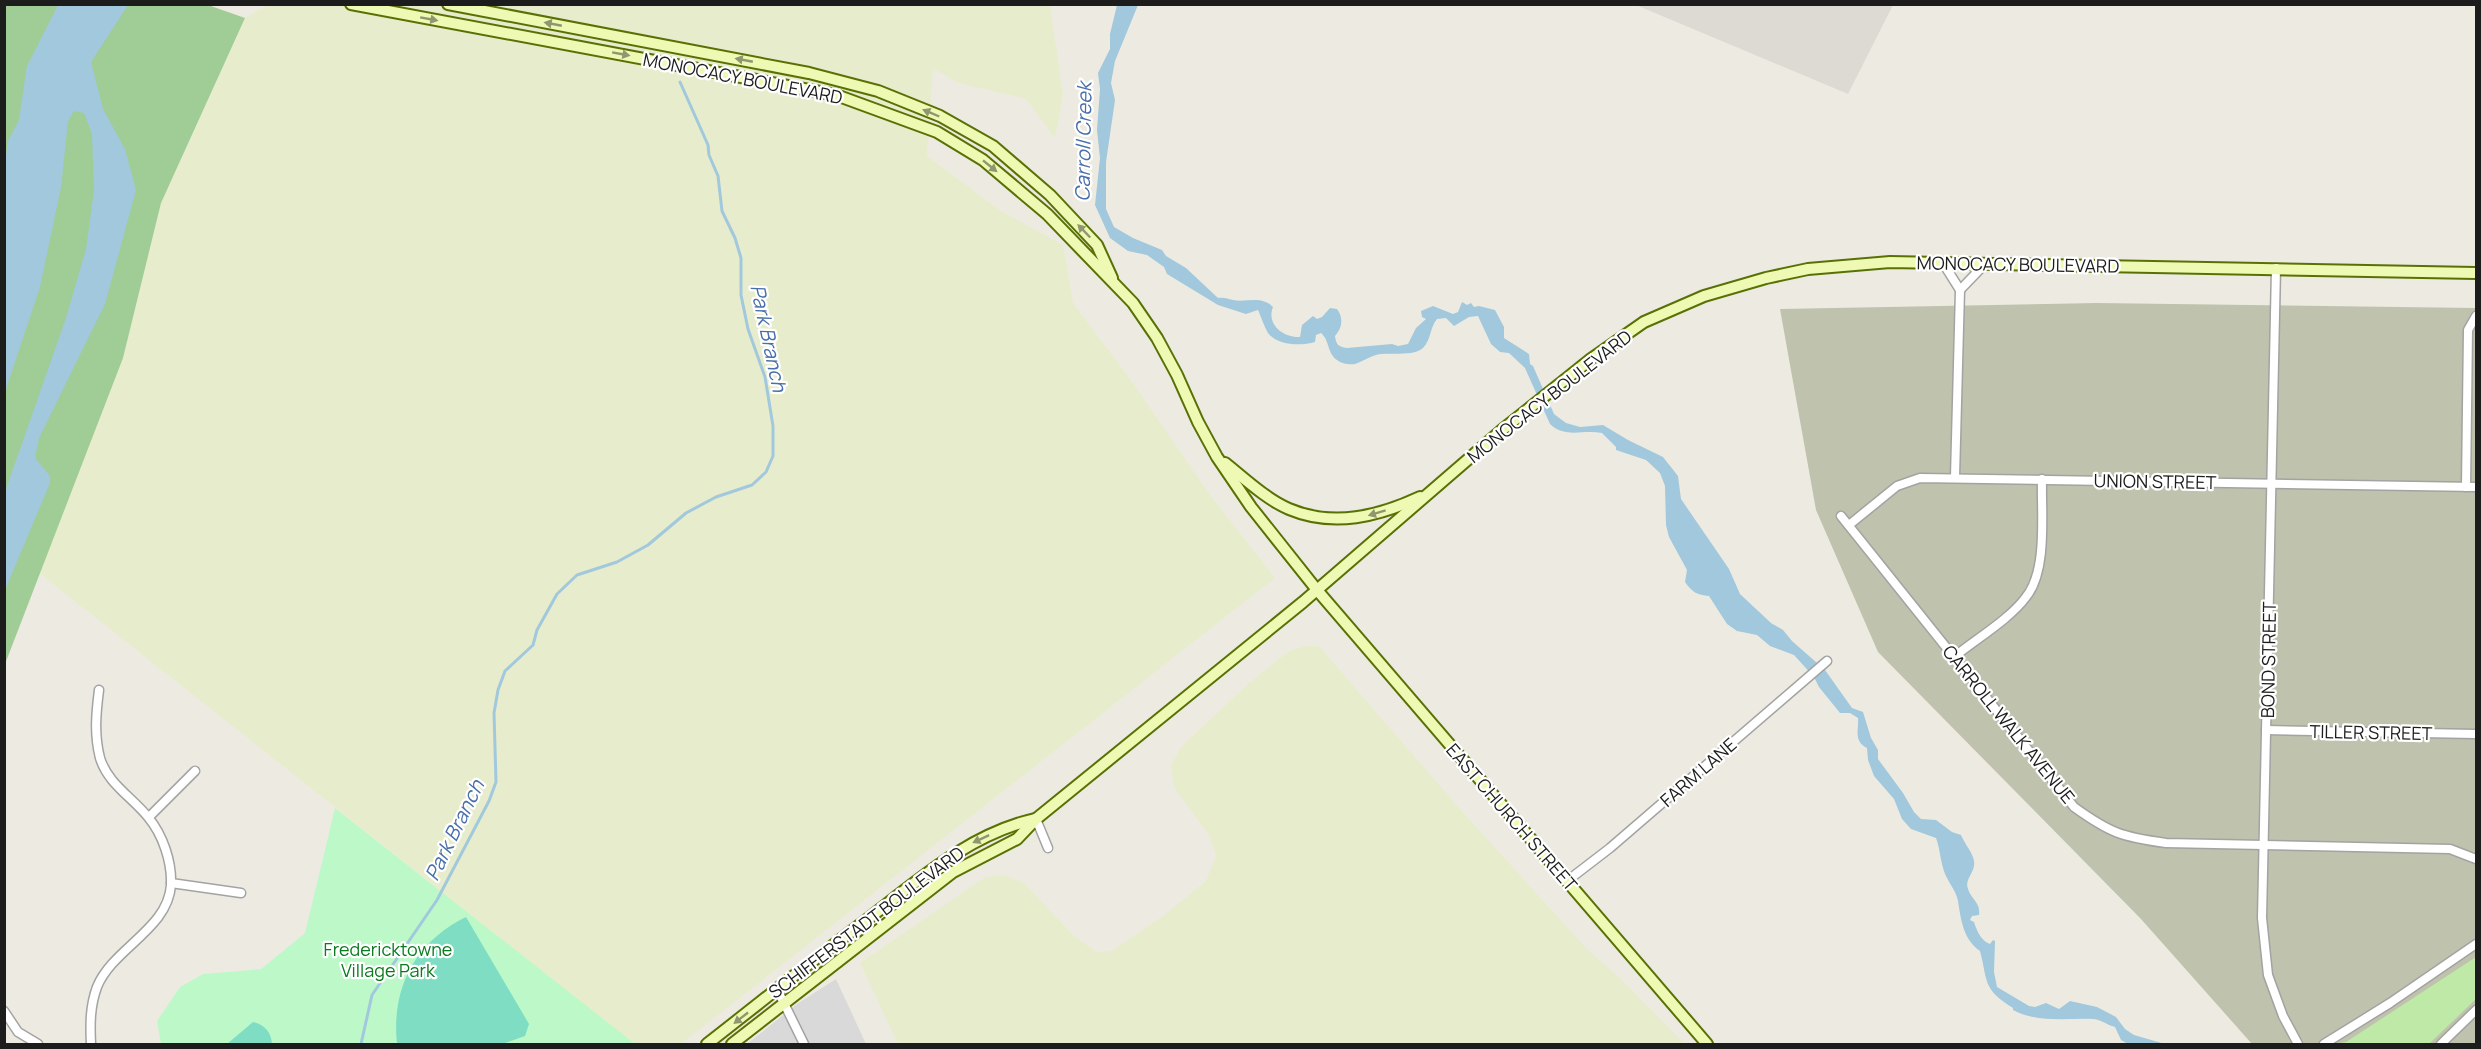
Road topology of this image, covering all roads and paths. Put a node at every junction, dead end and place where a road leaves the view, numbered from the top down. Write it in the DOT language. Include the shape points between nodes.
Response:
graph roads {
  1 [pos="351,4"];
  2 [pos="448,4"];
  3 [pos="1943,263"];
  4 [pos="1985,264"];
  5 [pos="2276,268"];
  6 [pos="2476,273"];
  7 [pos="1113,281"];
  8 [pos="1960,290"];
  9 [pos="2476,316"];
  10 [pos="1217,457"];
  11 [pos="1955,477"];
  12 [pos="2042,479"];
  13 [pos="2271,483"];
  14 [pos="2466,487"];
  15 [pos="2476,487"];
  16 [pos="1431,492"];
  17 [pos="1841,516"];
  18 [pos="1849,525"];
  19 [pos="1317,590"];
  20 [pos="1954,657"];
  21 [pos="1827,661"];
  22 [pos="99,690"];
  23 [pos="2266,730"];
  24 [pos="2476,734"];
  25 [pos="195,771"];
  26 [pos="148,817"];
  27 [pos="1036,819"];
  28 [pos="2264,844"];
  29 [pos="1048,848"];
  30 [pos="2476,859"];
  31 [pos="1567,881"];
  32 [pos="171,883"];
  33 [pos="241,893"];
  34 [pos="2476,944"];
  35 [pos="777,989"];
  36 [pos="784,1003"];
  37 [pos="2476,1010"];
  38 [pos="4,1011"];
  39 [pos="38,1044"];
  40 [pos="91,1044"];
  41 [pos="707,1044"];
  42 [pos="732,1044"];
  43 [pos="804,1044"];
  44 [pos="1707,1044"];
  45 [pos="2298,1044"];
  46 [pos="2324,1044"];
  47 [pos="2441,1044"];
  1 -- 7 [label="main road, MONOCACY BOULEVARD, one-way" via="761,79 836,95 897,116 937,132 983,160 1047,214"];
  7 -- 2 [label="main road, MONOCACY BOULEVARD, one-way" via="1097,245 1050,195 993,146 940,116 878,91 808,73"];
  3 -- 4 [label="main road, MONOCACY BOULEVARD"];
  3 -- 8 [label="street"];
  3 -- 16 [label="main road, MONOCACY BOULEVARD" via="1890,262 1808,269 1704,296 1644,322 1591,358"];
  4 -- 5 [label="main road, MONOCACY BOULEVARD"];
  4 -- 8 [label="street"];
  5 -- 6 [label="main road, MONOCACY BOULEVARD"];
  5 -- 13 [label="street, BOND STREET"];
  7 -- 10 [label="main road, MONOCACY BOULEVARD" via="1157,338"];
  8 -- 11 [label="street"];
  9 -- 14 [label="street" via="2468,330"];
  16 -- 10 [label="main road, one-way" via="1360,518 1320,518 1282,505"];
  10 -- 19 [label="main road, MONOCACY BOULEVARD"];
  11 -- 12 [label="street, UNION STREET"];
  11 -- 18 [label="street, UNION STREET" via="1920,478 1897,486"];
  12 -- 13 [label="street, UNION STREET"];
  12 -- 20 [label="street" via="2040,556 2035,582 2026,598 2009,614"];
  13 -- 14 [label="street, UNION STREET"];
  13 -- 23 [label="street, BOND STREET"];
  14 -- 15 [label="street, UNION STREET"];
  16 -- 19 [label="main road, MONOCACY BOULEVARD"];
  17 -- 18 [label="street, CARROLL WALK AVENUE"];
  18 -- 20 [label="street, CARROLL WALK AVENUE"];
  19 -- 27 [label="main road, SCHIFFERSTADT BOULEVARD"];
  19 -- 31 [label="main road, EAST CHURCH STREET"];
  20 -- 28 [label="street, CARROLL WALK AVENUE" via="2074,807 2098,824 2134,839 2166,843"];
  21 -- 31 [label="street, FARM LANE"];
  22 -- 26 [label="street" via="94,725 101,759 115,784"];
  23 -- 24 [label="street, TILLER STREET"];
  23 -- 28 [label="street, BOND STREET"];
  25 -- 26 [label="street"];
  26 -- 32 [label="street" via="166,847"];
  27 -- 29 [label="street"];
  27 -- 35 [label="main road, SCHIFFERSTADT BOULEVARD, one-way" via="1011,825 959,849"];
  27 -- 36 [label="main road, SCHIFFERSTADT BOULEVARD" via="1017,839 953,872"];
  28 -- 30 [label="street, CARROLL WALK AVENUE" via="2450,849"];
  28 -- 45 [label="street, BOND STREET" via="2262,918 2268,975"];
  31 -- 44 [label="main road, EAST CHURCH STREET"];
  32 -- 33 [label="street"];
  32 -- 40 [label="street" via="169,897 156,919 115,960 98,984 90,1011"];
  34 -- 46 [label="street"];
  35 -- 36 [label="street"];
  35 -- 41 [label="main road, SCHIFFERSTADT BOULEVARD, one-way"];
  36 -- 42 [label="main road, SCHIFFERSTADT BOULEVARD"];
  36 -- 43 [label="street"];
  37 -- 47 [label="street"];
  38 -- 39 [label="street" via="18,1032"];
}
